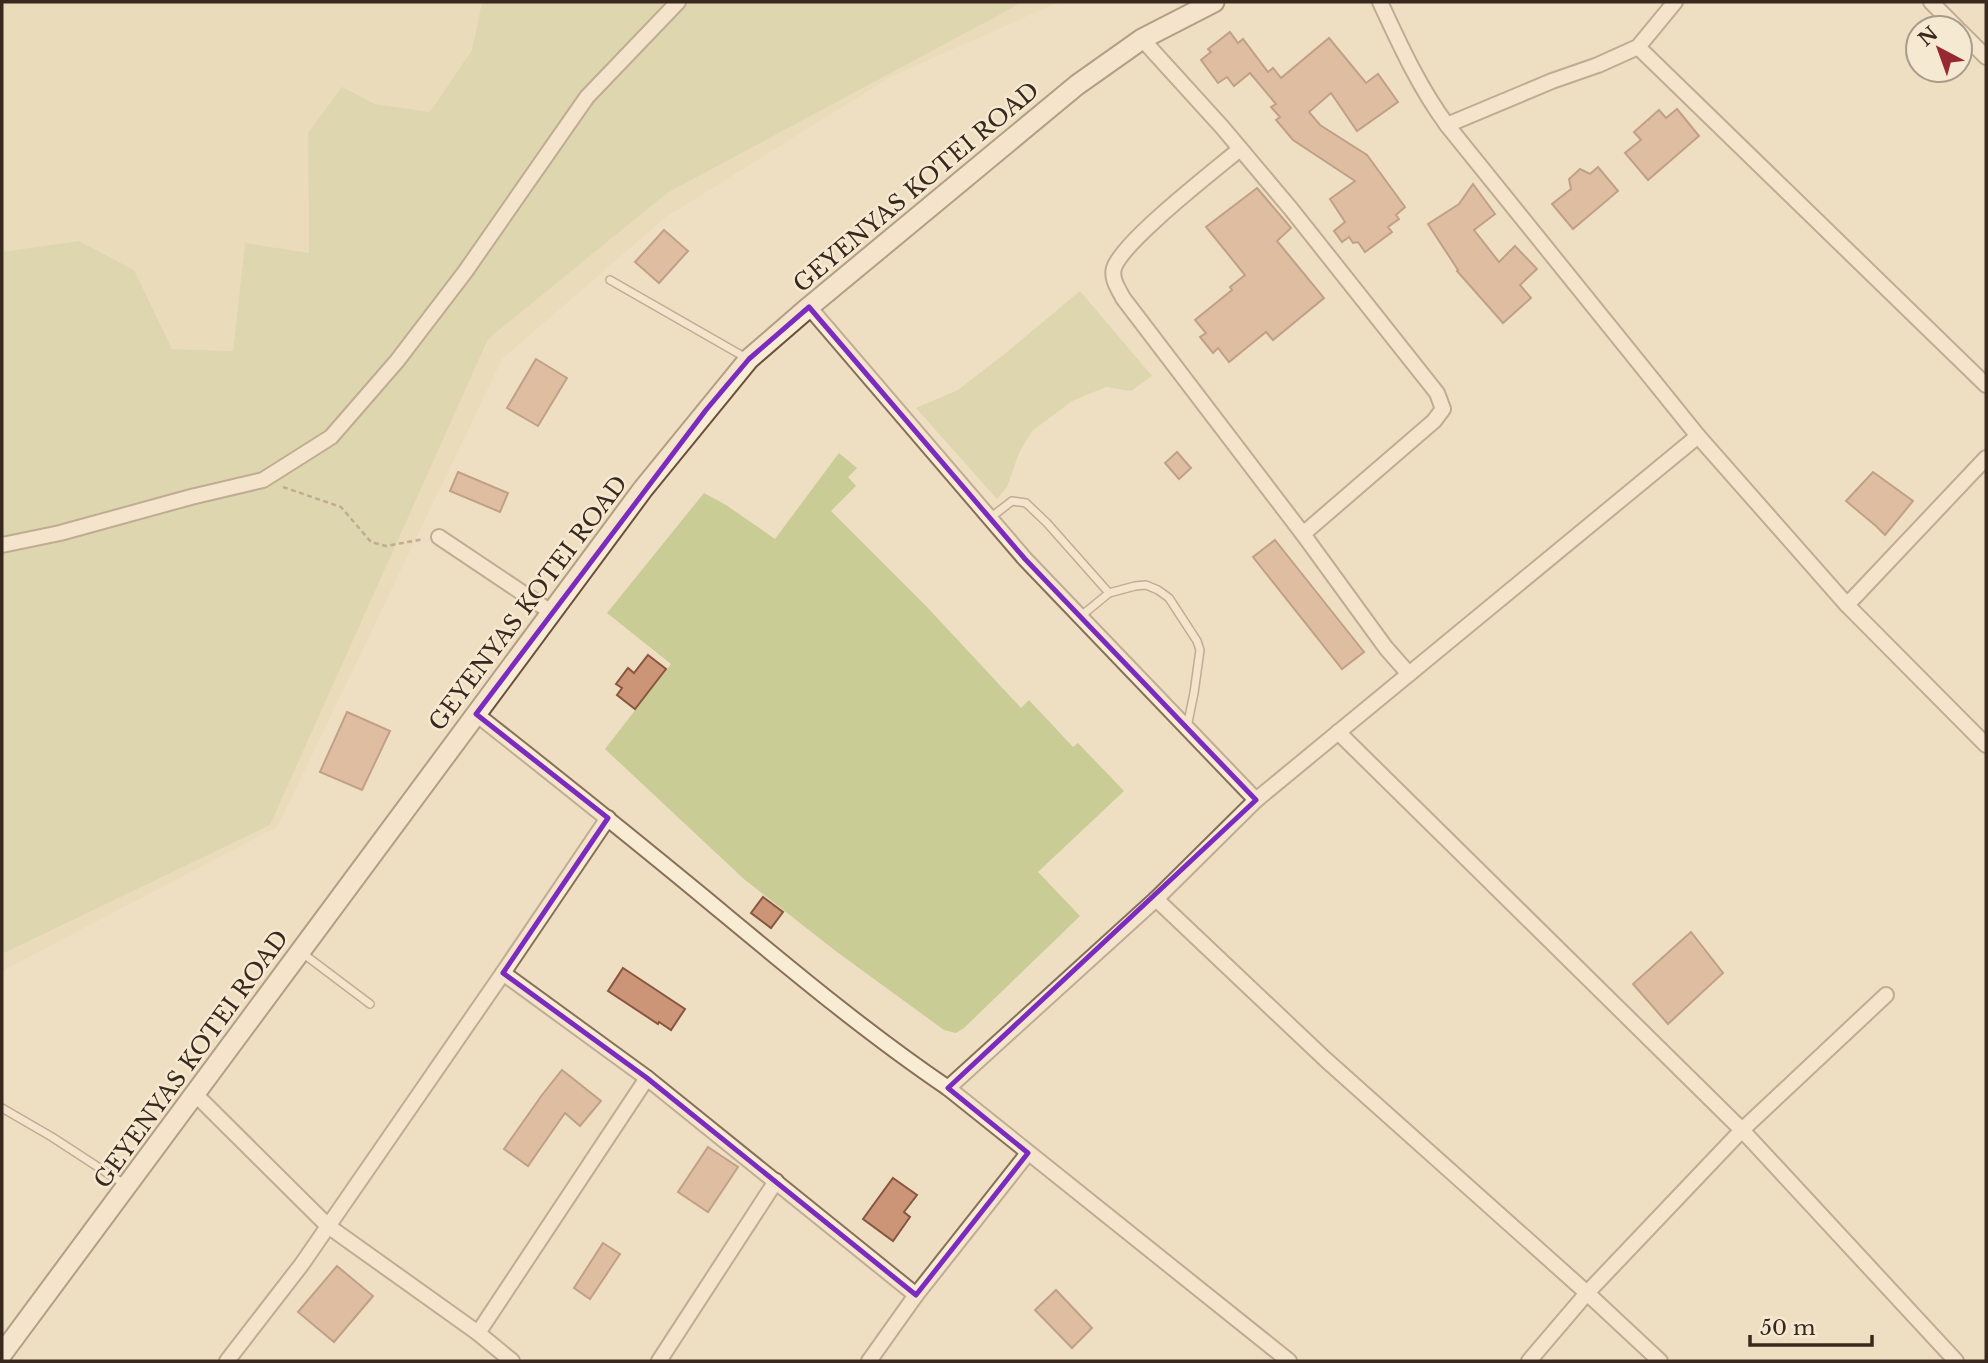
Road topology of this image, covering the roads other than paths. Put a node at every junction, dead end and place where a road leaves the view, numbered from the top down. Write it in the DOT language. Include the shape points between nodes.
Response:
graph roads {
  1 [pos="678,2"];
  2 [pos="1214,2"];
  3 [pos="1380,2"];
  4 [pos="1675,2"];
  5 [pos="1142,39"];
  6 [pos="1638,47"];
  7 [pos="1447,125"];
  8 [pos="1240,149"];
  9 [pos="610,280"];
  10 [pos="809,307"];
  11 [pos="749,359"];
  12 [pos="1986,385"];
  13 [pos="1698,436"];
  14 [pos="1986,458"];
  15 [pos="990,518"];
  16 [pos="1303,534"];
  17 [pos="439,537"];
  18 [pos="2,545"];
  19 [pos="1109,593"];
  20 [pos="1847,605"];
  21 [pos="551,612"];
  22 [pos="1080,616"];
  23 [pos="1409,674"];
  24 [pos="476,714"];
  25 [pos="1186,727"];
  26 [pos="1338,732"];
  27 [pos="1986,745"];
  28 [pos="1256,800"];
  29 [pos="608,818"];
  30 [pos="1156,898"];
  31 [pos="300,952"];
  32 [pos="503,973"];
  33 [pos="1886,995"];
  34 [pos="370,1004"];
  35 [pos="647,1078"];
  36 [pos="948,1088"];
  37 [pos="196,1094"];
  38 [pos="2,1108"];
  39 [pos="1742,1130"];
  40 [pos="1028,1153"];
  41 [pos="775,1181"];
  42 [pos="128,1186"];
  43 [pos="328,1226"];
  44 [pos="1587,1293"];
  45 [pos="916,1296"];
  46 [pos="478,1333"];
  47 [pos="2,1354"];
  48 [pos="874,1355"];
  49 [pos="227,1361"];
  50 [pos="512,1361"];
  51 [pos="659,1361"];
  52 [pos="889,1361"];
  53 [pos="1289,1361"];
  54 [pos="1529,1361"];
  55 [pos="1660,1361"];
  56 [pos="1956,1361"];
  1 -- 18 [label="street" via="587,97 465,272 331,437 263,480"];
  2 -- 5 [label="street, GEYENYAS KOTEI ROAD"];
  3 -- 7 [label="street" via="1411,68"];
  4 -- 6 [label="street"];
  5 -- 8 [label="street"];
  5 -- 10 [label="street, GEYENYAS KOTEI ROAD" via="1077,85"];
  6 -- 7 [label="street"];
  6 -- 12 [label="street"];
  7 -- 13 [label="street"];
  8 -- 16 [label="street" via="1122,253 1113,278"];
  8 -- 16 [label="street" via="1437,393 1443,409"];
  9 -- 11 [label="lane"];
  10 -- 11 [label="street, GEYENYAS KOTEI ROAD"];
  10 -- 15 [label="street"];
  11 -- 21 [label="street, GEYENYAS KOTEI ROAD"];
  13 -- 20 [label="street"];
  13 -- 23 [label="street"];
  14 -- 20 [label="street"];
  15 -- 19 [label="lane" via="1012,501 1026,503"];
  15 -- 22 [label="street"];
  16 -- 23 [label="street"];
  17 -- 21 [label="street"];
  19 -- 22 [label="lane"];
  19 -- 25 [label="lane" via="1146,585 1157,590 1168,598 1197,641 1200,650"];
  20 -- 27 [label="street"];
  21 -- 24 [label="street, GEYENYAS KOTEI ROAD"];
  22 -- 25 [label="street"];
  23 -- 26 [label="street"];
  24 -- 29 [label="street"];
  24 -- 31 [label="street, GEYENYAS KOTEI ROAD"];
  25 -- 28 [label="street"];
  26 -- 28 [label="street"];
  26 -- 39 [label="street"];
  28 -- 30 [label="street"];
  29 -- 32 [label="street"];
  29 -- 36 [label="street" via="798,975"];
  30 -- 36 [label="street"];
  30 -- 44 [label="street" via="1325,1059"];
  31 -- 34 [label="lane"];
  31 -- 37 [label="street, GEYENYAS KOTEI ROAD"];
  32 -- 35 [label="street"];
  32 -- 43 [label="street"];
  33 -- 39 [label="street"];
  35 -- 41 [label="street"];
  35 -- 46 [label="street"];
  36 -- 40 [label="street"];
  37 -- 42 [label="street, GEYENYAS KOTEI ROAD"];
  37 -- 43 [label="street"];
  38 -- 42 [label="lane"];
  39 -- 44 [label="street"];
  39 -- 56 [label="street"];
  40 -- 45 [label="street"];
  40 -- 53 [label="street"];
  41 -- 45 [label="street"];
  41 -- 51 [label="street"];
  42 -- 47 [label="street, GEYENYAS KOTEI ROAD"];
  43 -- 46 [label="street"];
  43 -- 49 [label="street"];
  44 -- 54 [label="street"];
  44 -- 55 [label="street"];
  45 -- 48 [label="street"];
  46 -- 50 [label="street"];
  48 -- 52 [label="street"];
}
